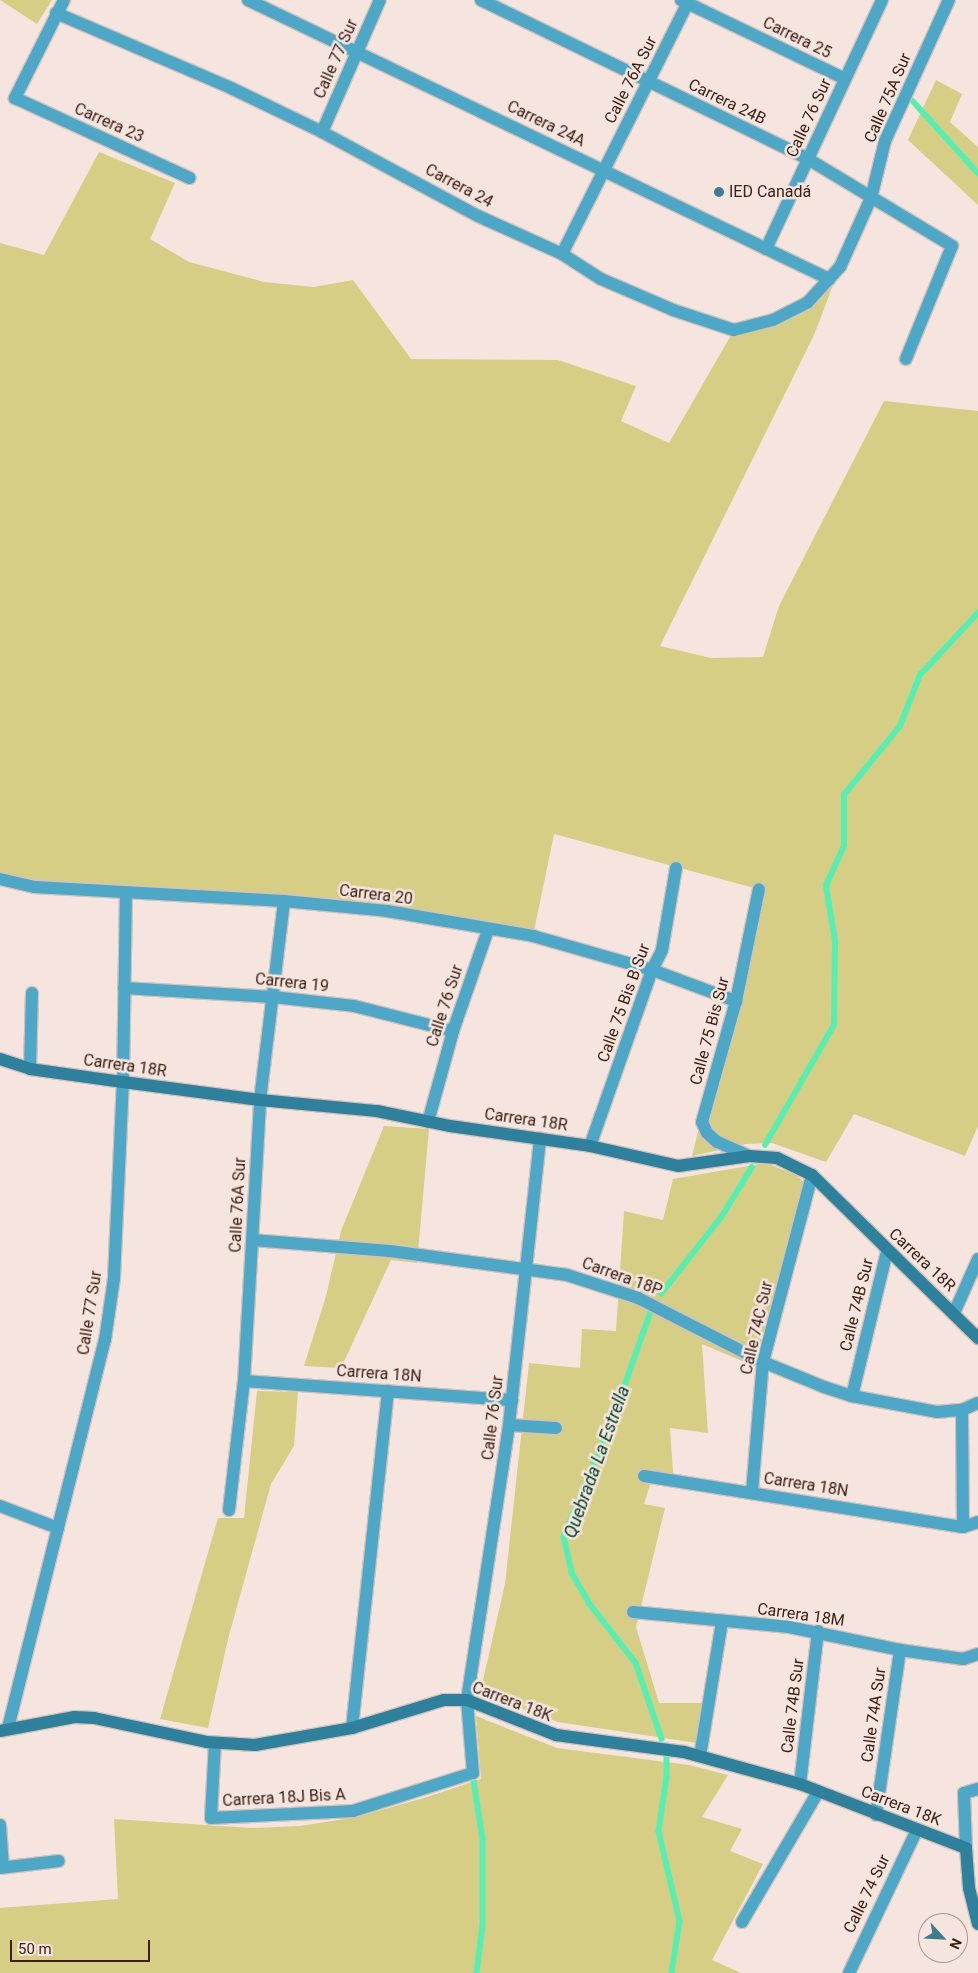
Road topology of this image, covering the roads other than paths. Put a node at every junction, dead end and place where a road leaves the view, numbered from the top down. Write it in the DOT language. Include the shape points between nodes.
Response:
graph roads {
  1 [pos="64,0"];
  2 [pos="248,0"];
  3 [pos="380,0"];
  4 [pos="481,0"];
  5 [pos="882,0"];
  6 [pos="949,0"];
  7 [pos="686,1"];
  8 [pos="56,13"];
  9 [pos="356,51"];
  10 [pos="845,79"];
  11 [pos="648,82"];
  12 [pos="322,132"];
  13 [pos="808,159"];
  14 [pos="604,170"];
  15 [pos="190,178"];
  16 [pos="870,198"];
  17 [pos="766,249"];
  18 [pos="562,254"];
  19 [pos="840,267"];
  20 [pos="829,279"];
  21 [pos="906,359"];
  22 [pos="676,868"];
  23 [pos="0,879"];
  24 [pos="759,889"];
  25 [pos="126,893"];
  26 [pos="284,901"];
  27 [pos="488,930"];
  28 [pos="652,970"];
  29 [pos="124,988"];
  30 [pos="32,993"];
  31 [pos="274,997"];
  32 [pos="736,1001"];
  33 [pos="453,1031"];
  34 [pos="0,1059"];
  35 [pos="30,1069"];
  36 [pos="123,1082"];
  37 [pos="260,1100"];
  38 [pos="428,1122"];
  39 [pos="540,1139"];
  40 [pos="590,1146"];
  41 [pos="749,1156"];
  42 [pos="812,1175"];
  43 [pos="252,1240"];
  44 [pos="887,1251"];
  45 [pos="978,1258"];
  46 [pos="528,1268"];
  47 [pos="954,1313"];
  48 [pos="978,1338"];
  49 [pos="763,1362"];
  50 [pos="244,1381"];
  51 [pos="388,1391"];
  52 [pos="852,1396"];
  53 [pos="512,1400"];
  54 [pos="978,1403"];
  55 [pos="962,1410"];
  56 [pos="509,1425"];
  57 [pos="556,1428"];
  58 [pos="644,1476"];
  59 [pos="752,1492"];
  60 [pos="0,1506"];
  61 [pos="229,1510"];
  62 [pos="978,1522"];
  63 [pos="963,1527"];
  64 [pos="58,1528"];
  65 [pos="632,1612"];
  66 [pos="722,1621"];
  67 [pos="818,1631"];
  68 [pos="900,1650"];
  69 [pos="978,1654"];
  70 [pos="467,1700"];
  71 [pos="352,1728"];
  72 [pos="4,1730"];
  73 [pos="215,1743"];
  74 [pos="700,1756"];
  75 [pos="800,1784"];
  76 [pos="978,1789"];
  77 [pos="818,1792"];
  78 [pos="876,1815"];
  79 [pos="0,1825"];
  80 [pos="917,1830"];
  81 [pos="966,1848"];
  82 [pos="59,1861"];
  83 [pos="2,1867"];
  84 [pos="742,1922"];
  85 [pos="978,1924"];
  86 [pos="849,1973"];
  1 -- 8 [label="street"];
  2 -- 9 [label="street, Carrera 24A"];
  3 -- 9 [label="street, Calle 77 Sur"];
  4 -- 11 [label="street, Carrera 24B"];
  5 -- 10 [label="street, Calle 76 Sur"];
  6 -- 16 [label="street, Calle 75A Sur" via="885,141"];
  7 -- 10 [label="street, Carrera 25"];
  7 -- 11 [label="street, Calle 76A Sur"];
  8 -- 12 [label="street, Carrera 24" via="230,88"];
  8 -- 15 [label="street, Carrera 23" via="15,98"];
  9 -- 12 [label="street, Calle 77 Sur"];
  9 -- 14 [label="street, Carrera 24A"];
  10 -- 13 [label="street, Calle 76 Sur"];
  11 -- 13 [label="street, Carrera 24B"];
  11 -- 14 [label="street, Calle 76A Sur"];
  12 -- 18 [label="street, Carrera 24" via="478,216"];
  13 -- 16 [label="street, Carrera 24B"];
  13 -- 17 [label="street, Calle 76 Sur"];
  14 -- 17 [label="street, Carrera 24A"];
  14 -- 18 [label="street, Calle 76A Sur"];
  16 -- 19 [label="street, Calle 75A Sur"];
  16 -- 21 [label="street, Carrera 24B" via="952,246"];
  17 -- 20 [label="street, Carrera 24A"];
  18 -- 20 [label="street, Carrera 24" via="601,279 674,310 734,330 773,320 808,302"];
  19 -- 20 [label="street, Carrera 24"];
  22 -- 28 [label="street, Calle 75 Bis B Sur" via="662,950"];
  23 -- 25 [label="street, Carrera 20" via="35,887"];
  24 -- 32 [label="street, Calle 75 Bis Sur"];
  25 -- 26 [label="street, Carrera 20"];
  25 -- 29 [label="street, Calle 77 Sur"];
  26 -- 27 [label="street, Carrera 20" via="388,911"];
  26 -- 31 [label="street, Calle 76A Sur"];
  27 -- 28 [label="street, Carrera 20" via="533,936"];
  27 -- 33 [label="street, Calle 76 Sur"];
  28 -- 32 [label="street, Carrera 20"];
  28 -- 40 [label="street, Calle 75 Bis B Sur"];
  29 -- 31 [label="street, Carrera 19"];
  29 -- 36 [label="street, Calle 77 Sur"];
  30 -- 35 [label="street"];
  31 -- 33 [label="street, Carrera 19" via="354,1006"];
  31 -- 37 [label="street, Calle 76A Sur"];
  32 -- 41 [label="street, Calle 75 Bis Sur" via="702,1122 707,1133 717,1142"];
  33 -- 38 [label="street, Calle 76 Sur"];
  34 -- 35 [label="street, Carrera 18R"];
  35 -- 36 [label="street, Carrera 18R"];
  36 -- 37 [label="street, Carrera 18R"];
  36 -- 64 [label="street, Calle 77 Sur" via="114,1278 109,1313"];
  37 -- 38 [label="street, Carrera 18R" via="370,1110"];
  37 -- 43 [label="street, Calle 76A Sur"];
  38 -- 39 [label="street, Carrera 18R"];
  39 -- 40 [label="street, Carrera 18R"];
  39 -- 46 [label="street, Calle 76 Sur"];
  40 -- 41 [label="street, Carrera 18R" via="678,1166"];
  41 -- 42 [label="street, Carrera 18R" via="778,1158"];
  42 -- 44 [label="street, Carrera 18R"];
  42 -- 49 [label="street, Calle 74C Sur"];
  43 -- 46 [label="street, Carrera 18P" via="390,1251"];
  43 -- 50 [label="street, Calle 76A Sur"];
  44 -- 47 [label="street, Carrera 18R"];
  44 -- 52 [label="street, Calle 74B Sur"];
  45 -- 47 [label="street"];
  46 -- 49 [label="street, Carrera 18P" via="567,1275 638,1298"];
  46 -- 53 [label="street, Calle 76 Sur"];
  47 -- 48 [label="street, Carrera 18R"];
  49 -- 52 [label="street, Carrera 18P" via="794,1377"];
  49 -- 59 [label="street, Calle 74C Sur"];
  50 -- 51 [label="street, Carrera 18N"];
  50 -- 61 [label="street, Calle 76A Sur"];
  51 -- 53 [label="street, Carrera 18N"];
  51 -- 71 [label="street"];
  52 -- 55 [label="street, Carrera 18P" via="937,1412"];
  53 -- 56 [label="street, Calle 76 Sur"];
  54 -- 55 [label="street"];
  55 -- 63 [label="street"];
  56 -- 57 [label="street"];
  56 -- 70 [label="street, Calle 76 Sur"];
  58 -- 59 [label="street, Carrera 18N"];
  59 -- 63 [label="street, Carrera 18N"];
  60 -- 64 [label="street"];
  62 -- 63 [label="street"];
  64 -- 72 [label="street, Calle 77 Sur"];
  65 -- 66 [label="street, Carrera 18M"];
  66 -- 67 [label="street, Carrera 18M"];
  66 -- 74 [label="street"];
  67 -- 68 [label="street, Carrera 18M"];
  67 -- 75 [label="street, Calle 74B Sur"];
  68 -- 69 [label="street, Carrera 18M" via="963,1659"];
  68 -- 78 [label="street, Calle 74A Sur"];
  70 -- 71 [label="street, Carrera 18K" via="444,1700"];
  70 -- 73 [label="street, Carrera 18J Bis A" via="473,1772 353,1811 211,1818"];
  70 -- 74 [label="street, Carrera 18K" via="556,1735"];
  71 -- 73 [label="street, Carrera 18K" via="255,1745"];
  72 -- 73 [label="street, Carrera 18K" via="75,1717 94,1718"];
  74 -- 75 [label="street, Carrera 18K"];
  75 -- 77 [label="street, Carrera 18K"];
  76 -- 81 [label="street" via="964,1793"];
  77 -- 78 [label="street, Carrera 18K"];
  77 -- 84 [label="street"];
  78 -- 80 [label="street, Carrera 18K"];
  79 -- 83 [label="street"];
  80 -- 81 [label="street, Carrera 18K"];
  80 -- 86 [label="street, Calle 74 Sur"];
  81 -- 85 [label="street" via="969,1888"];
  82 -- 83 [label="street"];
}
